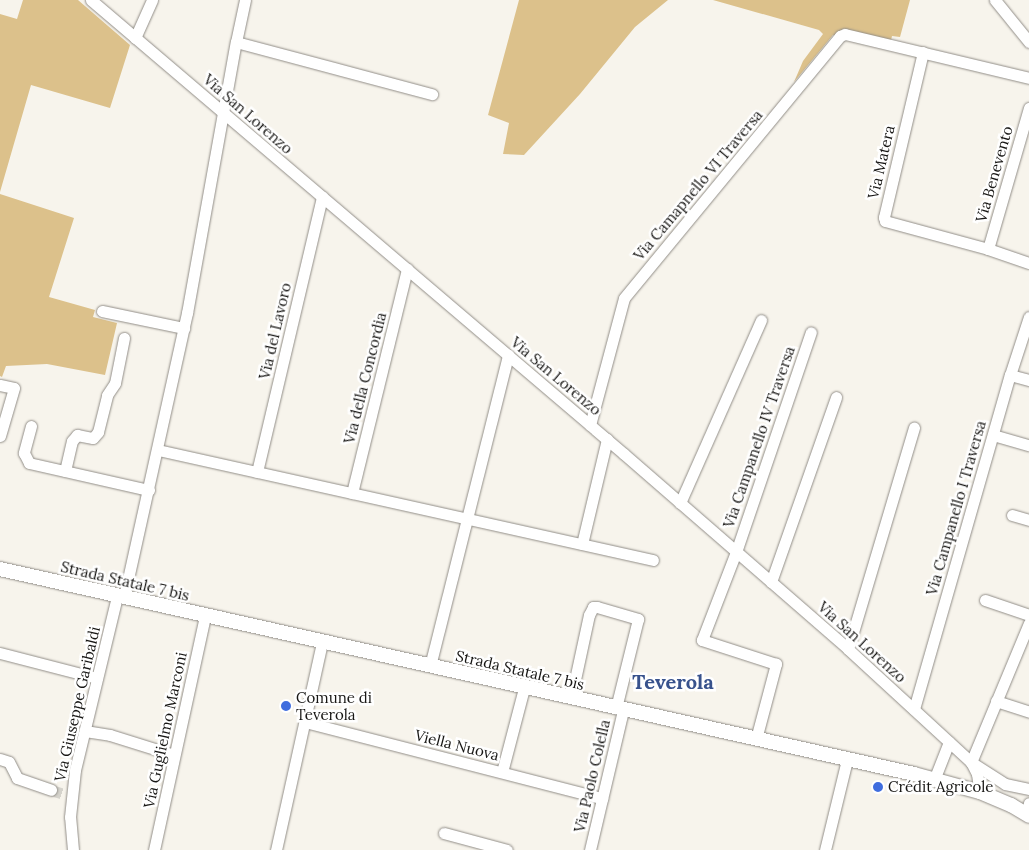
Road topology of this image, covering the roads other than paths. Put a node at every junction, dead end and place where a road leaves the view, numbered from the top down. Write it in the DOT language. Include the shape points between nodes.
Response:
graph roads {
  1 [pos="91,0"];
  2 [pos="152,0"];
  3 [pos="246,0"];
  4 [pos="994,0"];
  5 [pos="135,38"];
  6 [pos="236,42"];
  7 [pos="1029,42"];
  8 [pos="923,52"];
  9 [pos="1029,78"];
  10 [pos="432,94"];
  11 [pos="1029,108"];
  12 [pos="224,113"];
  13 [pos="322,197"];
  14 [pos="988,249"];
  15 [pos="1029,262"];
  16 [pos="407,270"];
  17 [pos="102,311"];
  18 [pos="1029,317"];
  19 [pos="761,320"];
  20 [pos="184,328"];
  21 [pos="811,332"];
  22 [pos="124,338"];
  23 [pos="508,355"];
  24 [pos="1010,375"];
  25 [pos="1029,380"];
  26 [pos="0,385"];
  27 [pos="836,397"];
  28 [pos="590,425"];
  29 [pos="31,426"];
  30 [pos="914,428"];
  31 [pos="993,435"];
  32 [pos="0,436"];
  33 [pos="607,439"];
  34 [pos="1029,445"];
  35 [pos="158,450"];
  36 [pos="65,471"];
  37 [pos="257,472"];
  38 [pos="149,490"];
  39 [pos="352,493"];
  40 [pos="680,503"];
  41 [pos="1012,515"];
  42 [pos="467,518"];
  43 [pos="1029,520"];
  44 [pos="582,544"];
  45 [pos="736,552"];
  46 [pos="653,560"];
  47 [pos="0,569"];
  48 [pos="771,582"];
  49 [pos="120,597"];
  50 [pos="985,600"];
  51 [pos="1029,615"];
  52 [pos="206,616"];
  53 [pos="1029,623"];
  54 [pos="322,642"];
  55 [pos="848,649"];
  56 [pos="0,653"];
  57 [pos="430,666"];
  58 [pos="97,678"];
  59 [pos="524,688"];
  60 [pos="571,698"];
  61 [pos="996,701"];
  62 [pos="620,709"];
  63 [pos="914,709"];
  64 [pos="1029,712"];
  65 [pos="305,722"];
  66 [pos="85,730"];
  67 [pos="756,739"];
  68 [pos="949,742"];
  69 [pos="174,755"];
  70 [pos="0,759"];
  71 [pos="847,760"];
  72 [pos="971,762"];
  73 [pos="502,772"];
  74 [pos="934,780"];
  75 [pos="1029,789"];
  76 [pos="52,790"];
  77 [pos="980,792"];
  78 [pos="602,798"];
  79 [pos="1028,811"];
  80 [pos="444,833"];
  81 [pos="72,850"];
  82 [pos="154,850"];
  83 [pos="276,850"];
  84 [pos="507,850"];
  85 [pos="590,850"];
  86 [pos="825,850"];
  1 -- 5 [label="street, Via San Lorenzo"];
  2 -- 5 [label="street"];
  3 -- 6 [label="street, Via Giuseppe Garibaldi"];
  4 -- 7 [label="street"];
  5 -- 12 [label="street, Via San Lorenzo"];
  6 -- 10 [label="street"];
  6 -- 12 [label="street, Via Giuseppe Garibaldi"];
  8 -- 9 [label="street"];
  8 -- 14 [label="street, Via Matera" via="885,221"];
  8 -- 28 [label="street, Via Camapnello VI Traversa" via="846,34 840,36 624,298"];
  11 -- 14 [label="street, Via Benevento"];
  12 -- 13 [label="street, Via San Lorenzo"];
  12 -- 20 [label="street, Via Giuseppe Garibaldi"];
  13 -- 16 [label="street, Via San Lorenzo"];
  13 -- 37 [label="street, Via del Lavoro"];
  14 -- 15 [label="street, Via Matera"];
  16 -- 23 [label="street, Via San Lorenzo"];
  16 -- 39 [label="street, Via della Concordia"];
  17 -- 20 [label="street"];
  18 -- 24 [label="street, Via Campanello I Traversa"];
  19 -- 40 [label="street"];
  20 -- 35 [label="street, Via Giuseppe Garibaldi"];
  21 -- 45 [label="street, Via Campanello IV Traversa"];
  22 -- 36 [label="street" via="115,383 107,395 98,432 93,438 77,435 72,441"];
  23 -- 28 [label="street, Via San Lorenzo"];
  23 -- 42 [label="street"];
  24 -- 25 [label="street"];
  24 -- 31 [label="street, Via Campanello I Traversa"];
  26 -- 32 [label="street" via="14,388"];
  27 -- 48 [label="street"];
  28 -- 33 [label="street, Via San Lorenzo"];
  29 -- 36 [label="street" via="24,453 29,464"];
  30 -- 55 [label="street"];
  31 -- 34 [label="street"];
  31 -- 63 [label="street, Via Campanello I Traversa"];
  33 -- 40 [label="street, Via San Lorenzo"];
  33 -- 44 [label="street"];
  35 -- 37 [label="street"];
  35 -- 38 [label="street, Via Giuseppe Garibaldi"];
  36 -- 38 [label="street"];
  37 -- 39 [label="street"];
  38 -- 49 [label="street, Via Giuseppe Garibaldi"];
  39 -- 42 [label="street"];
  40 -- 45 [label="street, Via San Lorenzo"];
  41 -- 43 [label="street"];
  42 -- 44 [label="street"];
  42 -- 57 [label="street"];
  44 -- 46 [label="street"];
  45 -- 48 [label="street, Via San Lorenzo"];
  45 -- 67 [label="street, Via Campanello IV Traversa" via="702,640 776,664"];
  47 -- 49 [label="main road, Strada Statale 7 bis"];
  48 -- 55 [label="street, Via San Lorenzo"];
  49 -- 52 [label="main road, Strada Statale 7 bis"];
  49 -- 58 [label="street, Via Giuseppe Garibaldi"];
  50 -- 51 [label="street"];
  52 -- 54 [label="main road, Strada Statale 7 bis"];
  52 -- 69 [label="street, Via Guglielmo Marconi"];
  53 -- 61 [label="street"];
  54 -- 57 [label="main road, Strada Statale 7 bis"];
  54 -- 65 [label="street"];
  55 -- 63 [label="street, Via San Lorenzo"];
  56 -- 58 [label="street"];
  57 -- 59 [label="main road, Strada Statale 7 bis"];
  58 -- 66 [label="street, Via Giuseppe Garibaldi"];
  59 -- 60 [label="main road, Strada Statale 7 bis"];
  59 -- 73 [label="street"];
  60 -- 62 [label="main road, Strada Statale 7 bis"];
  60 -- 62 [label="street, Via Paolo Colella" via="589,615 593,607 597,607 638,619"];
  61 -- 64 [label="street"];
  61 -- 72 [label="street"];
  62 -- 67 [label="main road, Strada Statale 7 bis"];
  62 -- 78 [label="street, Via Paolo Colella"];
  63 -- 68 [label="street, Via San Lorenzo"];
  65 -- 73 [label="street, Viella Nuova"];
  65 -- 83 [label="street"];
  66 -- 69 [label="street"];
  66 -- 81 [label="street, Via Giuseppe Garibaldi" via="68,796"];
  67 -- 71 [label="main road, Strada Statale 7 bis"];
  68 -- 72 [label="street, Via San Lorenzo"];
  68 -- 74 [label="street"];
  69 -- 82 [label="street, Via Guglielmo Marconi"];
  70 -- 76 [label="street" via="9,762 17,778"];
  71 -- 74 [label="main road, Strada Statale 7 bis"];
  71 -- 86 [label="street"];
  72 -- 75 [label="street" via="1005,784"];
  72 -- 77 [label="street, Via San Lorenzo"];
  73 -- 78 [label="street, Viella Nuova"];
  74 -- 77 [label="main road, Strada Statale 7 bis"];
  77 -- 79 [label="main road, Strada Statale 7 bis"];
  78 -- 85 [label="street, Via Paolo Colella"];
  80 -- 84 [label="street"];
}
